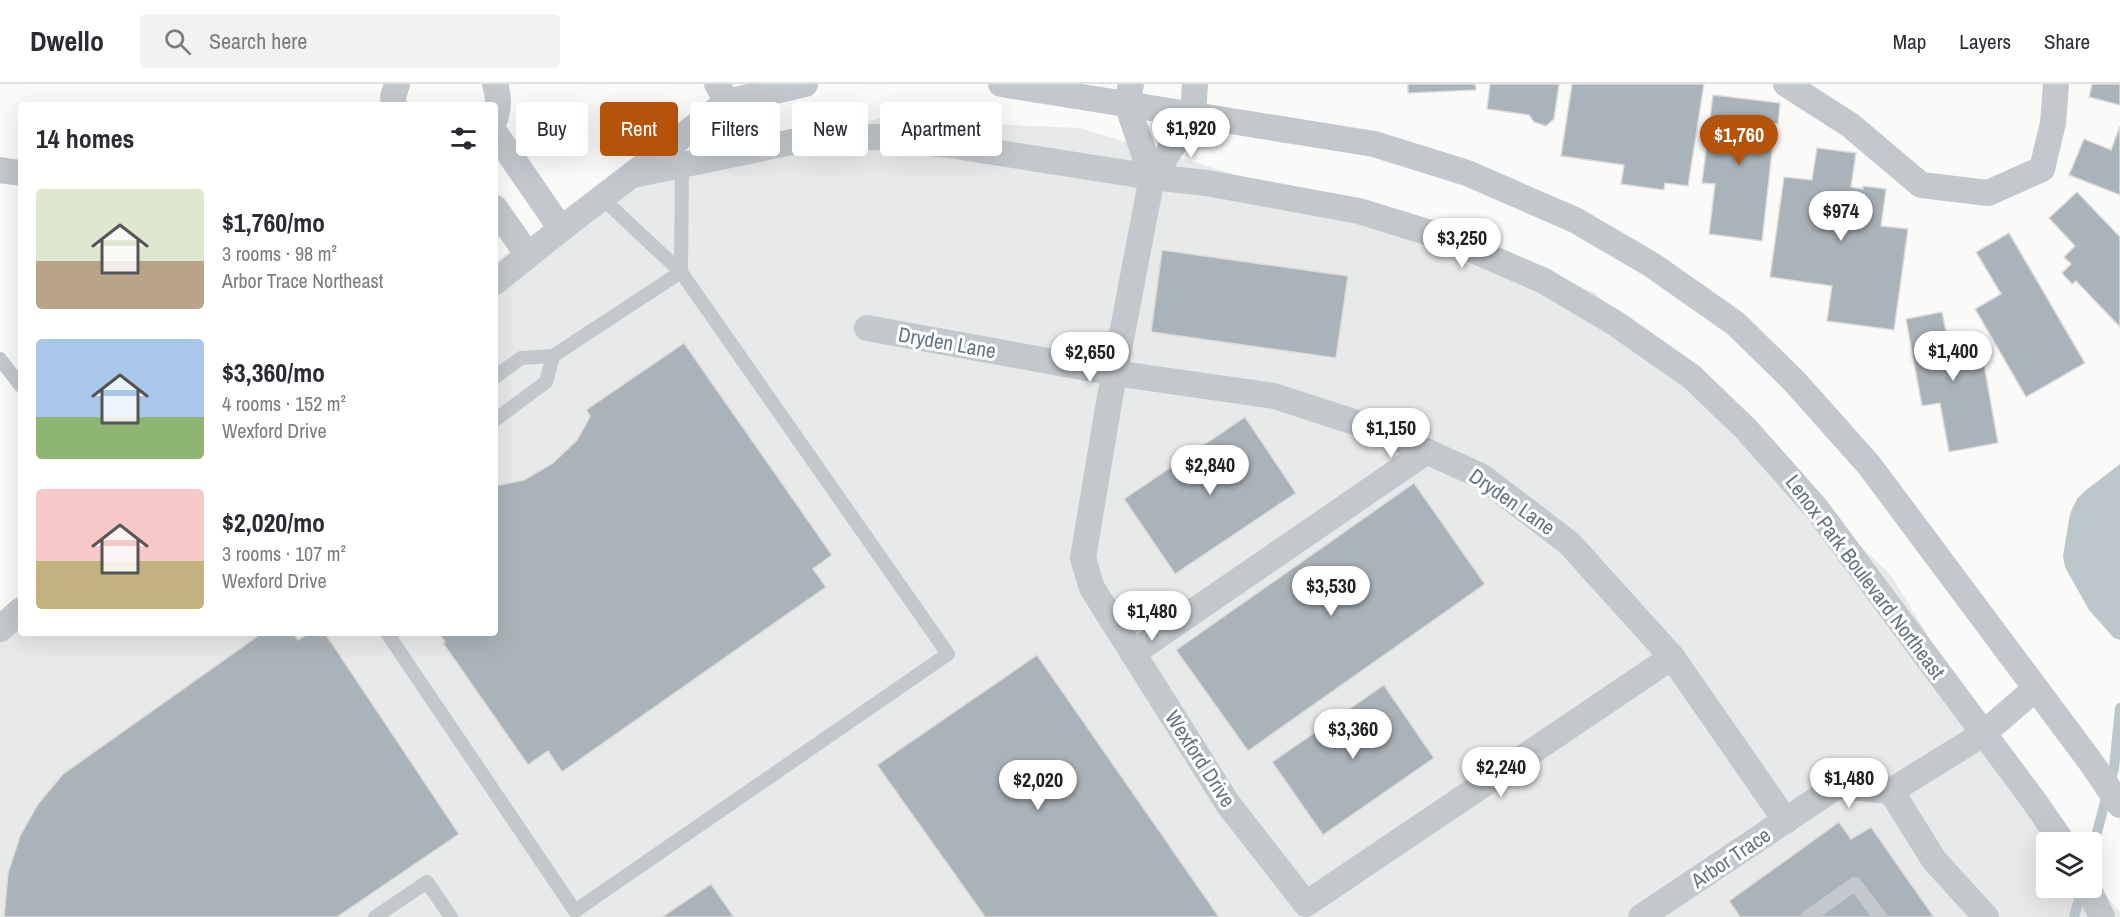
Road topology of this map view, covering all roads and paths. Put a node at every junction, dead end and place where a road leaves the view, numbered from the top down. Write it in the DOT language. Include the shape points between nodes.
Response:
graph roads {
  1 [pos="495,84"];
  2 [pos="806,84"];
  3 [pos="1001,84"];
  4 [pos="1195,84"];
  5 [pos="1786,84"];
  6 [pos="2056,84"];
  7 [pos="722,93"];
  8 [pos="1129,94"];
  9 [pos="498,102"];
  10 [pos="1193,116"];
  11 [pos="498,137"];
  12 [pos="682,165"];
  13 [pos="0,170"];
  14 [pos="18,173"];
  15 [pos="633,175"];
  16 [pos="1152,177"];
  17 [pos="602,198"];
  18 [pos="498,212"];
  19 [pos="561,229"];
  20 [pos="528,255"];
  21 [pos="681,272"];
  22 [pos="498,280"];
  23 [pos="867,328"];
  24 [pos="553,356"];
  25 [pos="0,359"];
  26 [pos="1114,373"];
  27 [pos="498,375"];
  28 [pos="18,382"];
  29 [pos="498,418"];
  30 [pos="1427,451"];
  31 [pos="18,613"];
  32 [pos="0,628"];
  33 [pos="389,636"];
  34 [pos="1133,653"];
  35 [pos="1672,657"];
  36 [pos="2035,688"];
  37 [pos="1983,735"];
  38 [pos="1891,791"];
  39 [pos="2120,805"];
  40 [pos="1786,821"];
  41 [pos="2055,832"];
  42 [pos="2093,898"];
  43 [pos="1301,910"];
  44 [pos="375,917"];
  45 [pos="451,917"];
  46 [pos="1641,917"];
  47 [pos="1809,917"];
  48 [pos="1880,917"];
  49 [pos="1986,917"];
  50 [pos="2102,917"];
  1 -- 9 [label="street"];
  2 -- 7 [label="street, Lenox Park Boulevard Northeast"];
  3 -- 8 [label="street"];
  4 -- 10 [label="street"];
  5 -- 6 [label="street" via="1850,125 1921,184 1988,194 2042,169"];
  7 -- 15 [label="street, Lenox Park Boulevard Northeast"];
  8 -- 10 [label="street"];
  8 -- 16 [label="street"];
  10 -- 16 [label="street"];
  10 -- 36 [label="street" via="1374,144 1467,173 1575,220 1652,265 1736,324 1795,382 1869,465"];
  11 -- 19 [label="street"];
  12 -- 15 [label="street, Lenox Park Boulevard Northeast"];
  12 -- 16 [label="street, Lenox Park Boulevard Northeast" via="812,138 878,137 949,144"];
  12 -- 21 [label="lane"];
  13 -- 14 [label="street"];
  15 -- 17 [label="street, Lenox Park Boulevard Northeast"];
  16 -- 26 [label="street, Wexford Drive"];
  16 -- 37 [label="street, Lenox Park Boulevard Northeast" via="1359,211 1443,237 1544,281 1615,323 1692,377 1746,429 1816,508"];
  17 -- 19 [label="street, Lenox Park Boulevard Northeast"];
  17 -- 21 [label="lane"];
  18 -- 20 [label="street"];
  19 -- 20 [label="street, Lenox Park Boulevard Northeast"];
  20 -- 22 [label="street, Lenox Park Boulevard Northeast"];
  21 -- 24 [label="lane"];
  21 -- 33 [label="lane" via="948,654 575,911"];
  23 -- 26 [label="street, Dryden Lane"];
  24 -- 27 [label="lane" via="521,358"];
  24 -- 29 [label="lane" via="546,382"];
  25 -- 28 [label="lane"];
  26 -- 30 [label="street, Dryden Lane" via="1274,396 1379,430"];
  26 -- 34 [label="street, Wexford Drive" via="1083,558 1092,588"];
  30 -- 34 [label="street"];
  30 -- 35 [label="street, Dryden Lane" via="1481,476 1569,543"];
  31 -- 32 [label="street"];
  34 -- 43 [label="street, Wexford Drive" via="1228,804"];
  35 -- 40 [label="street, Dryden Lane"];
  35 -- 43 [label="street, Wexford Drive"];
  36 -- 37 [label="street"];
  36 -- 39 [label="street"];
  37 -- 38 [label="street"];
  37 -- 41 [label="street, Lenox Park Boulevard Northeast"];
  38 -- 40 [label="street, Arbor Trace" via="1837,786"];
  38 -- 49 [label="street" via="1934,860"];
  40 -- 46 [label="street, Arbor Trace"];
  42 -- 50 [label="street"];
  44 -- 45 [label="lane" via="427,882"];
  47 -- 48 [label="lane" via="1855,884"];
}
